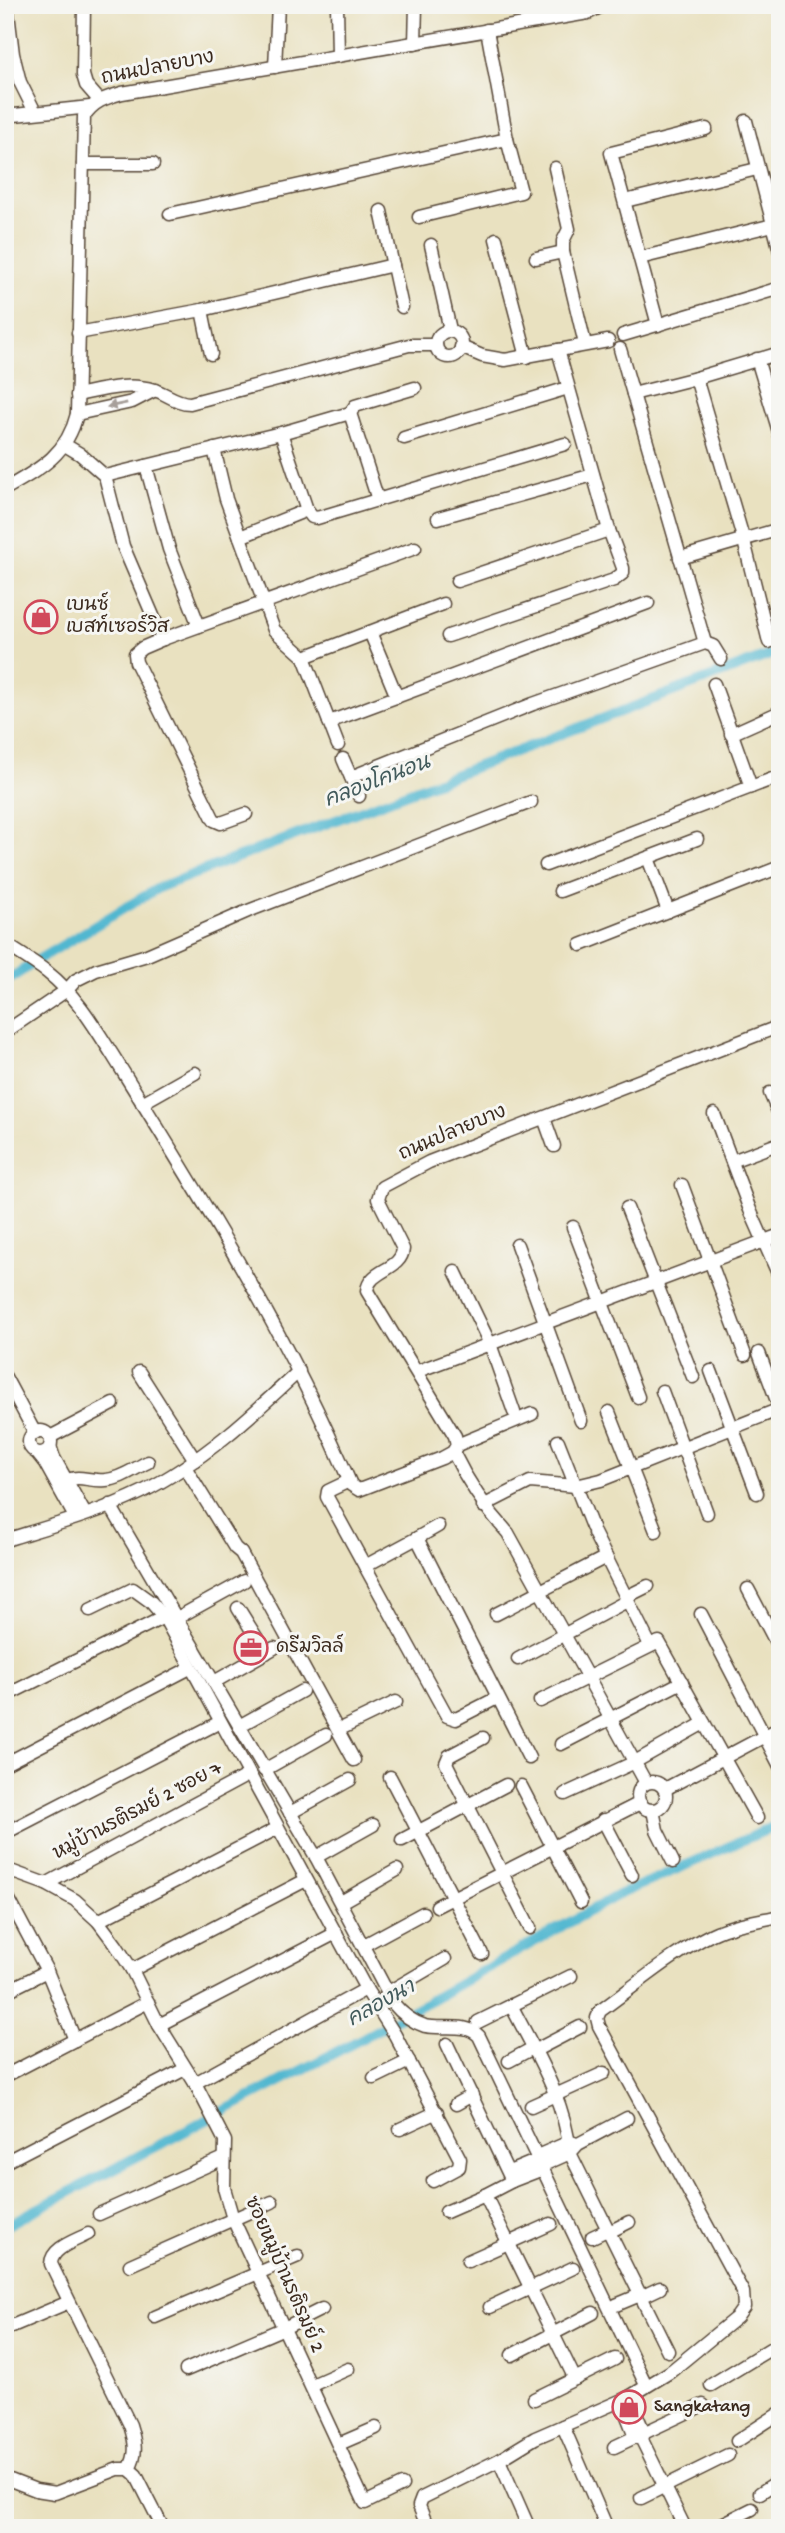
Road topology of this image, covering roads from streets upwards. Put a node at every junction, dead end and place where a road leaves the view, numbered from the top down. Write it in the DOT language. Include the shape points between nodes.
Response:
graph roads {
  1 [pos="84,5"];
  2 [pos="278,5"];
  3 [pos="337,5"];
  4 [pos="416,5"];
  5 [pos="536,5"];
  6 [pos="604,5"];
  7 [pos="560,12"];
  8 [pos="8,13"];
  9 [pos="536,22"];
  10 [pos="486,30"];
  11 [pos="415,43"];
  12 [pos="338,56"];
  13 [pos="275,67"];
  14 [pos="95,103"];
  15 [pos="35,112"];
  16 [pos="5,116"];
  17 [pos="746,121"];
  18 [pos="706,129"];
  19 [pos="507,139"];
  20 [pos="83,164"];
  21 [pos="153,164"];
  22 [pos="555,168"];
  23 [pos="757,169"];
  24 [pos="625,201"];
  25 [pos="381,211"];
  26 [pos="170,214"];
  27 [pos="419,217"];
  28 [pos="773,225"];
  29 [pos="496,239"];
  30 [pos="431,245"];
  31 [pos="780,251"];
  32 [pos="563,252"];
  33 [pos="536,258"];
  34 [pos="640,258"];
  35 [pos="393,265"];
  36 [pos="780,288"];
  37 [pos="401,307"];
  38 [pos="202,310"];
  39 [pos="658,325"];
  40 [pos="450,330"];
  41 [pos="78,333"];
  42 [pos="623,335"];
  43 [pos="608,341"];
  44 [pos="585,344"];
  45 [pos="436,345"];
  46 [pos="461,347"];
  47 [pos="620,349"];
  48 [pos="558,350"];
  49 [pos="780,353"];
  50 [pos="211,354"];
  51 [pos="527,357"];
  52 [pos="757,359"];
  53 [pos="696,378"];
  54 [pos="415,388"];
  55 [pos="568,388"];
  56 [pos="155,390"];
  57 [pos="633,394"];
  58 [pos="77,395"];
  59 [pos="350,413"];
  60 [pos="77,414"];
  61 [pos="281,433"];
  62 [pos="780,435"];
  63 [pos="404,438"];
  64 [pos="565,444"];
  65 [pos="65,445"];
  66 [pos="214,449"];
  67 [pos="146,466"];
  68 [pos="593,475"];
  69 [pos="105,476"];
  70 [pos="5,489"];
  71 [pos="378,500"];
  72 [pos="307,510"];
  73 [pos="438,518"];
  74 [pos="780,529"];
  75 [pos="609,530"];
  76 [pos="240,537"];
  77 [pos="744,541"];
  78 [pos="415,548"];
  79 [pos="680,558"];
  80 [pos="457,581"];
  81 [pos="264,603"];
  82 [pos="648,603"];
  83 [pos="443,604"];
  84 [pos="199,626"];
  85 [pos="370,632"];
  86 [pos="449,636"];
  87 [pos="163,639"];
  88 [pos="769,642"];
  89 [pos="705,643"];
  90 [pos="304,657"];
  91 [pos="722,659"];
  92 [pos="714,684"];
  93 [pos="397,697"];
  94 [pos="780,712"];
  95 [pos="329,722"];
  96 [pos="731,734"];
  97 [pos="338,746"];
  98 [pos="343,759"];
  99 [pos="780,776"];
  100 [pos="351,777"];
  101 [pos="751,787"];
  102 [pos="359,796"];
  103 [pos="531,802"];
  104 [pos="246,814"];
  105 [pos="697,839"];
  106 [pos="648,858"];
  107 [pos="546,865"];
  108 [pos="780,867"];
  109 [pos="560,891"];
  110 [pos="668,911"];
  111 [pos="5,944"];
  112 [pos="581,944"];
  113 [pos="67,990"];
  114 [pos="780,1026"];
  115 [pos="5,1032"];
  116 [pos="195,1073"];
  117 [pos="770,1093"];
  118 [pos="142,1103"];
  119 [pos="715,1114"];
  120 [pos="780,1116"];
  121 [pos="544,1118"];
  122 [pos="780,1143"];
  123 [pos="554,1146"];
  124 [pos="732,1161"];
  125 [pos="681,1185"];
  126 [pos="627,1208"];
  127 [pos="573,1227"];
  128 [pos="780,1235"];
  129 [pos="765,1241"];
  130 [pos="517,1245"];
  131 [pos="711,1261"];
  132 [pos="456,1271"];
  133 [pos="780,1278"];
  134 [pos="656,1282"];
  135 [pos="602,1302"];
  136 [pos="545,1324"];
  137 [pos="490,1344"];
  138 [pos="759,1353"];
  139 [pos="745,1355"];
  140 [pos="299,1371"];
  141 [pos="418,1371"];
  142 [pos="711,1371"];
  143 [pos="139,1372"];
  144 [pos="5,1377"];
  145 [pos="694,1377"];
  146 [pos="662,1391"];
  147 [pos="638,1397"];
  148 [pos="113,1404"];
  149 [pos="780,1409"];
  150 [pos="514,1412"];
  151 [pos="610,1412"];
  152 [pos="532,1414"];
  153 [pos="581,1421"];
  154 [pos="732,1428"];
  155 [pos="35,1433"];
  156 [pos="50,1441"];
  157 [pos="558,1441"];
  158 [pos="683,1447"];
  159 [pos="455,1448"];
  160 [pos="37,1453"];
  161 [pos="148,1462"];
  162 [pos="190,1463"];
  163 [pos="630,1468"];
  164 [pos="349,1481"];
  165 [pos="61,1482"];
  166 [pos="576,1486"];
  167 [pos="757,1493"];
  168 [pos="110,1505"];
  169 [pos="484,1506"];
  170 [pos="706,1513"];
  171 [pos="80,1516"];
  172 [pos="438,1526"];
  173 [pos="656,1531"];
  174 [pos="417,1538"];
  175 [pos="5,1540"];
  176 [pos="606,1557"];
  177 [pos="365,1566"];
  178 [pos="244,1581"];
  179 [pos="649,1586"];
  180 [pos="748,1589"];
  181 [pos="541,1590"];
  182 [pos="627,1599"];
  183 [pos="238,1608"];
  184 [pos="90,1610"];
  185 [pos="495,1614"];
  186 [pos="701,1614"];
  187 [pos="171,1618"];
  188 [pos="565,1633"];
  189 [pos="650,1645"];
  190 [pos="780,1650"];
  191 [pos="518,1659"];
  192 [pos="190,1668"];
  193 [pos="588,1676"];
  194 [pos="214,1682"];
  195 [pos="682,1682"];
  196 [pos="302,1691"];
  197 [pos="5,1696"];
  198 [pos="497,1698"];
  199 [pos="540,1701"];
  200 [pos="396,1702"];
  201 [pos="611,1720"];
  202 [pos="220,1722"];
  203 [pos="704,1723"];
  204 [pos="239,1726"];
  205 [pos="780,1728"];
  206 [pos="332,1733"];
  207 [pos="764,1736"];
  208 [pos="483,1738"];
  209 [pos="561,1744"];
  210 [pos="529,1758"];
  211 [pos="724,1758"];
  212 [pos="354,1760"];
  213 [pos="633,1763"];
  214 [pos="5,1764"];
  215 [pos="780,1766"];
  216 [pos="264,1770"];
  217 [pos="248,1774"];
  218 [pos="390,1777"];
  219 [pos="349,1780"];
  220 [pos="646,1783"];
  221 [pos="506,1785"];
  222 [pos="521,1786"];
  223 [pos="665,1789"];
  224 [pos="565,1794"];
  225 [pos="640,1803"];
  226 [pos="466,1806"];
  227 [pos="653,1810"];
  228 [pos="290,1814"];
  229 [pos="757,1818"];
  230 [pos="603,1820"];
  231 [pos="373,1825"];
  232 [pos="278,1828"];
  233 [pos="418,1831"];
  234 [pos="5,1833"];
  235 [pos="402,1840"];
  236 [pos="552,1847"];
  237 [pos="316,1857"];
  238 [pos="673,1863"];
  239 [pos="5,1869"];
  240 [pos="397,1870"];
  241 [pos="501,1873"];
  242 [pos="24,1875"];
  243 [pos="632,1875"];
  244 [pos="306,1880"];
  245 [pos="46,1884"];
  246 [pos="7,1898"];
  247 [pos="453,1899"];
  248 [pos="341,1902"];
  249 [pos="581,1902"];
  250 [pos="437,1906"];
  251 [pos="423,1913"];
  252 [pos="780,1916"];
  253 [pos="99,1921"];
  254 [pos="530,1928"];
  255 [pos="335,1933"];
  256 [pos="364,1945"];
  257 [pos="482,1954"];
  258 [pos="445,1959"];
  259 [pos="132,1970"];
  260 [pos="47,1971"];
  261 [pos="571,1976"];
  262 [pos="366,1989"];
  263 [pos="5,1992"];
  264 [pos="387,1993"];
  265 [pos="148,2002"];
  266 [pos="511,2005"];
  267 [pos="478,2022"];
  268 [pos="159,2025"];
  269 [pos="580,2027"];
  270 [pos="75,2040"];
  271 [pos="447,2044"];
  272 [pos="534,2049"];
  273 [pos="409,2061"];
  274 [pos="509,2061"];
  275 [pos="185,2069"];
  276 [pos="604,2073"];
  277 [pos="5,2076"];
  278 [pos="374,2078"];
  279 [pos="197,2087"];
  280 [pos="472,2095"];
  281 [pos="556,2095"];
  282 [pos="456,2104"];
  283 [pos="531,2106"];
  284 [pos="437,2112"];
  285 [pos="627,2118"];
  286 [pos="400,2130"];
  287 [pos="572,2146"];
  288 [pos="224,2158"];
  289 [pos="7,2161"];
  290 [pos="540,2163"];
  291 [pos="511,2177"];
  292 [pos="433,2182"];
  293 [pos="485,2195"];
  294 [pos="272,2202"];
  295 [pos="446,2211"];
  296 [pos="99,2214"];
  297 [pos="233,2220"];
  298 [pos="629,2222"];
  299 [pos="551,2224"];
  300 [pos="608,2231"];
  301 [pos="88,2234"];
  302 [pos="592,2236"];
  303 [pos="509,2242"];
  304 [pos="298,2256"];
  305 [pos="468,2261"];
  306 [pos="131,2265"];
  307 [pos="573,2268"];
  308 [pos="257,2274"];
  309 [pos="531,2287"];
  310 [pos="660,2288"];
  311 [pos="640,2296"];
  312 [pos="69,2302"];
  313 [pos="615,2305"];
  314 [pos="490,2307"];
  315 [pos="322,2309"];
  316 [pos="593,2313"];
  317 [pos="155,2317"];
  318 [pos="5,2329"];
  319 [pos="284,2329"];
  320 [pos="554,2334"];
  321 [pos="780,2343"];
  322 [pos="668,2351"];
  323 [pos="512,2355"];
  324 [pos="615,2359"];
  325 [pos="348,2369"];
  326 [pos="186,2370"];
  327 [pos="575,2379"];
  328 [pos="312,2385"];
  329 [pos="646,2385"];
  330 [pos="711,2385"];
  331 [pos="534,2399"];
  332 [pos="625,2399"];
  333 [pos="703,2404"];
  334 [pos="780,2413"];
  335 [pos="563,2426"];
  336 [pos="376,2428"];
  337 [pos="641,2436"];
  338 [pos="737,2441"];
  339 [pos="339,2444"];
  340 [pos="614,2447"];
  341 [pos="728,2455"];
  342 [pos="499,2460"];
  343 [pos="129,2469"];
  344 [pos="5,2478"];
  345 [pos="780,2480"];
  346 [pos="402,2485"];
  347 [pos="665,2487"];
  348 [pos="760,2493"];
  349 [pos="641,2498"];
  350 [pos="752,2509"];
  351 [pos="163,2528"];
  352 [pos="428,2528"];
  353 [pos="529,2528"];
  354 [pos="607,2528"];
  355 [pos="685,2528"];
  356 [pos="714,2528"];
  1 -- 14 [label="street" via="83,75"];
  2 -- 13 [label="street"];
  3 -- 12 [label="street"];
  4 -- 11 [label="street"];
  5 -- 9 [label="street"];
  6 -- 7 [label="street, ถนนปลายบาง" via="588,13"];
  7 -- 9 [label="street, ถนนปลายบาง"];
  8 -- 15 [label="street" via="20,82"];
  9 -- 10 [label="street, ถนนปลายบาง"];
  10 -- 11 [label="street, ถนนปลายบาง"];
  10 -- 19 [label="street"];
  11 -- 12 [label="street, ถนนปลายบาง"];
  12 -- 13 [label="street, ถนนปลายบาง"];
  13 -- 14 [label="street, ถนนปลายบาง" via="122,93"];
  14 -- 15 [label="street"];
  14 -- 20 [label="street, ถนนปลายบาง" via="84,116"];
  15 -- 16 [label="street"];
  17 -- 23 [label="street"];
  18 -- 24 [label="street" via="611,153"];
  19 -- 26 [label="street"];
  19 -- 27 [label="street" via="521,192"];
  20 -- 21 [label="street"];
  20 -- 41 [label="street, ถนนปลายบาง"];
  22 -- 32 [label="street" via="569,229"];
  23 -- 24 [label="street"];
  23 -- 28 [label="street"];
  24 -- 34 [label="street"];
  25 -- 35 [label="street"];
  28 -- 31 [label="street"];
  28 -- 34 [label="street"];
  29 -- 51 [label="street"];
  30 -- 40 [label="street"];
  32 -- 33 [label="street"];
  32 -- 44 [label="street"];
  34 -- 39 [label="street"];
  35 -- 37 [label="street"];
  35 -- 38 [label="street"];
  36 -- 39 [label="street"];
  38 -- 41 [label="street"];
  38 -- 50 [label="street"];
  39 -- 42 [label="street"];
  40 -- 45 [label="street" via="438,336"];
  40 -- 46 [label="street" via="460,338"];
  41 -- 58 [label="street, ถนนปลายบาง"];
  42 -- 43 [label="street" via="613,333"];
  42 -- 47 [label="street" via="625,345"];
  43 -- 44 [label="street"];
  43 -- 47 [label="street" via="610,347"];
  44 -- 48 [label="street"];
  45 -- 46 [label="street" via="448,357"];
  45 -- 56 [label="street" via="409,345 190,403"];
  46 -- 51 [label="street" via="505,360"];
  47 -- 57 [label="street"];
  48 -- 51 [label="street"];
  48 -- 55 [label="street"];
  49 -- 52 [label="street"];
  52 -- 53 [label="street"];
  52 -- 62 [label="street"];
  53 -- 57 [label="street"];
  53 -- 77 [label="street"];
  54 -- 59 [label="street" via="355,406"];
  55 -- 63 [label="street"];
  55 -- 68 [label="street"];
  56 -- 58 [label="street" via="127,385"];
  56 -- 60 [label="street, one-way" via="132,402"];
  57 -- 79 [label="street"];
  58 -- 60 [label="street, ถนนปลายบาง"];
  59 -- 61 [label="street"];
  59 -- 71 [label="street"];
  60 -- 65 [label="street, ถนนปลายบาง"];
  61 -- 66 [label="street"];
  61 -- 72 [label="street"];
  64 -- 71 [label="street"];
  65 -- 69 [label="street"];
  65 -- 70 [label="street"];
  66 -- 67 [label="street"];
  66 -- 76 [label="street"];
  67 -- 69 [label="street"];
  67 -- 84 [label="street" via="169,549"];
  68 -- 73 [label="street"];
  68 -- 75 [label="street"];
  69 -- 87 [label="street" via="123,546"];
  71 -- 72 [label="street" via="317,518"];
  72 -- 76 [label="street"];
  74 -- 77 [label="street"];
  75 -- 80 [label="street"];
  75 -- 86 [label="street" via="623,568 621,577"];
  76 -- 81 [label="street"];
  77 -- 79 [label="street"];
  77 -- 88 [label="street"];
  78 -- 81 [label="street"];
  79 -- 89 [label="street"];
  81 -- 84 [label="street"];
  81 -- 90 [label="street" via="274,630"];
  82 -- 93 [label="street"];
  83 -- 85 [label="street"];
  84 -- 87 [label="street"];
  85 -- 90 [label="street"];
  85 -- 93 [label="street"];
  87 -- 104 [label="street" via="137,652 136,662 214,820 221,823"];
  89 -- 91 [label="street"];
  89 -- 100 [label="street" via="533,704"];
  90 -- 95 [label="street"];
  92 -- 96 [label="street"];
  93 -- 95 [label="street"];
  94 -- 96 [label="street"];
  95 -- 97 [label="street"];
  96 -- 101 [label="street"];
  98 -- 100 [label="street"];
  99 -- 101 [label="street"];
  100 -- 102 [label="street"];
  101 -- 107 [label="street"];
  103 -- 113 [label="street" via="147,955 96,970"];
  105 -- 106 [label="street"];
  106 -- 109 [label="street"];
  106 -- 110 [label="street"];
  108 -- 110 [label="street"];
  110 -- 112 [label="street"];
  111 -- 113 [label="street"];
  113 -- 115 [label="street"];
  113 -- 118 [label="street"];
  114 -- 121 [label="street, ถนนปลายบาง"];
  116 -- 118 [label="street"];
  117 -- 120 [label="street"];
  118 -- 140 [label="street"];
  119 -- 124 [label="street"];
  121 -- 123 [label="street"];
  121 -- 141 [label="street, ถนนปลายบาง" via="429,1162 379,1192 378,1199 403,1249 399,1262 373,1278 368,1292"];
  122 -- 124 [label="street"];
  124 -- 129 [label="street"];
  125 -- 131 [label="street"];
  126 -- 134 [label="street"];
  127 -- 135 [label="street"];
  128 -- 129 [label="street"];
  129 -- 131 [label="street"];
  129 -- 133 [label="street"];
  130 -- 136 [label="street"];
  131 -- 134 [label="street"];
  131 -- 139 [label="street"];
  132 -- 137 [label="street"];
  134 -- 135 [label="street"];
  134 -- 145 [label="street"];
  135 -- 136 [label="street"];
  135 -- 147 [label="street"];
  136 -- 137 [label="street"];
  136 -- 153 [label="street"];
  137 -- 141 [label="street"];
  137 -- 150 [label="street"];
  138 -- 149 [label="street"];
  140 -- 162 [label="street"];
  140 -- 164 [label="street"];
  141 -- 159 [label="street, ถนนปลายบาง" via="455,1436"];
  142 -- 154 [label="street"];
  143 -- 162 [label="street"];
  144 -- 155 [label="street"];
  146 -- 158 [label="street"];
  148 -- 156 [label="street"];
  149 -- 154 [label="street"];
  151 -- 163 [label="street"];
  152 -- 159 [label="street"];
  154 -- 158 [label="street"];
  154 -- 167 [label="street"];
  155 -- 156 [label="street" via="43,1432"];
  155 -- 160 [label="street" via="29,1444"];
  156 -- 160 [label="street" via="45,1452"];
  156 -- 165 [label="street"];
  157 -- 166 [label="street"];
  158 -- 163 [label="street"];
  158 -- 170 [label="street"];
  159 -- 164 [label="street" via="363,1489 355,1489"];
  159 -- 169 [label="street, ถนนปลายบาง" via="469,1485"];
  160 -- 165 [label="street"];
  161 -- 165 [label="street" via="117,1478 82,1476"];
  162 -- 168 [label="street"];
  162 -- 206 [label="street"];
  163 -- 166 [label="street"];
  163 -- 173 [label="street"];
  164 -- 177 [label="street" via="326,1493"];
  165 -- 171 [label="street"];
  166 -- 169 [label="street" via="530,1482"];
  166 -- 176 [label="street"];
  168 -- 171 [label="street"];
  168 -- 187 [label="street"];
  169 -- 181 [label="street, ถนนปลายบาง" via="508,1533"];
  171 -- 175 [label="street"];
  172 -- 174 [label="street"];
  174 -- 177 [label="street"];
  174 -- 198 [label="street"];
  176 -- 181 [label="street"];
  176 -- 182 [label="street"];
  177 -- 198 [label="street" via="447,1716 456,1719"];
  178 -- 187 [label="street"];
  179 -- 182 [label="street"];
  180 -- 190 [label="street"];
  181 -- 185 [label="street"];
  181 -- 188 [label="street, ถนนปลายบาง"];
  182 -- 188 [label="street"];
  182 -- 189 [label="street"];
  183 -- 194 [label="street" via="270,1650"];
  184 -- 187 [label="street" via="133,1589"];
  186 -- 207 [label="street"];
  187 -- 192 [label="street"];
  187 -- 194 [label="street"];
  187 -- 197 [label="street"];
  188 -- 191 [label="street"];
  188 -- 193 [label="street, ถนนปลายบาง"];
  189 -- 193 [label="street"];
  189 -- 195 [label="street" via="662,1645"];
  192 -- 202 [label="street"];
  192 -- 214 [label="street"];
  193 -- 199 [label="street"];
  193 -- 201 [label="street, ถนนปลายบาง"];
  194 -- 204 [label="street"];
  195 -- 201 [label="street"];
  195 -- 203 [label="street"];
  196 -- 204 [label="street"];
  198 -- 210 [label="street"];
  200 -- 206 [label="street"];
  201 -- 209 [label="street"];
  201 -- 213 [label="street, ถนนปลายบาง"];
  202 -- 217 [label="street"];
  202 -- 234 [label="street"];
  203 -- 211 [label="street"];
  203 -- 213 [label="street"];
  204 -- 216 [label="street"];
  205 -- 207 [label="street"];
  206 -- 212 [label="street"];
  206 -- 216 [label="street"];
  207 -- 211 [label="street"];
  207 -- 215 [label="street"];
  208 -- 226 [label="street" via="446,1759"];
  211 -- 223 [label="street"];
  211 -- 229 [label="street"];
  213 -- 220 [label="street, ถนนปลายบาง"];
  213 -- 224 [label="street"];
  216 -- 228 [label="street"];
  217 -- 232 [label="street"];
  217 -- 245 [label="street, หมู่บ้านรติรมย์ 2 ซอย 7"];
  218 -- 233 [label="street"];
  219 -- 228 [label="street"];
  220 -- 223 [label="street"];
  220 -- 225 [label="street" via="639,1792"];
  221 -- 226 [label="street"];
  222 -- 236 [label="street"];
  223 -- 227 [label="street" via="666,1800"];
  225 -- 227 [label="street"];
  225 -- 230 [label="street"];
  226 -- 233 [label="street"];
  226 -- 241 [label="street"];
  227 -- 238 [label="street"];
  228 -- 237 [label="street"];
  230 -- 236 [label="street"];
  230 -- 243 [label="street"];
  231 -- 237 [label="street"];
  232 -- 244 [label="street"];
  232 -- 253 [label="street"];
  233 -- 235 [label="street"];
  233 -- 247 [label="street"];
  236 -- 241 [label="street"];
  236 -- 249 [label="street"];
  237 -- 248 [label="street"];
  239 -- 242 [label="street, ซอยหมู่บ้านรติรมย์ 2"];
  240 -- 248 [label="street"];
  241 -- 247 [label="street"];
  241 -- 254 [label="street"];
  242 -- 245 [label="street, ซอยหมู่บ้านรติรมย์ 2"];
  242 -- 246 [label="street"];
  244 -- 255 [label="street"];
  244 -- 259 [label="street"];
  245 -- 253 [label="street, ซอยหมู่บ้านรติรมย์ 2"];
  246 -- 260 [label="street"];
  247 -- 250 [label="street"];
  247 -- 257 [label="street"];
  248 -- 256 [label="street"];
  251 -- 256 [label="street"];
  252 -- 329 [label="street" via="714,1933 600,2011 597,2018 743,2292 744,2307 737,2317 670,2372"];
  253 -- 259 [label="street, ซอยหมู่บ้านรติรมย์ 2"];
  255 -- 262 [label="street"];
  255 -- 268 [label="street"];
  256 -- 264 [label="street"];
  258 -- 264 [label="street"];
  259 -- 265 [label="street, ซอยหมู่บ้านรติรมย์ 2"];
  260 -- 263 [label="street"];
  260 -- 270 [label="street"];
  261 -- 266 [label="street"];
  262 -- 273 [label="street"];
  262 -- 279 [label="street"];
  264 -- 290 [label="street" via="403,2014 416,2022 474,2031"];
  265 -- 268 [label="street, ซอยหมู่บ้านรติรมย์ 2"];
  265 -- 270 [label="street"];
  266 -- 267 [label="street"];
  266 -- 272 [label="street"];
  268 -- 275 [label="street, ซอยหมู่บ้านรติรมย์ 2"];
  269 -- 272 [label="street"];
  270 -- 277 [label="street"];
  271 -- 280 [label="street"];
  272 -- 274 [label="street"];
  272 -- 281 [label="street"];
  273 -- 278 [label="street"];
  273 -- 284 [label="street"];
  275 -- 279 [label="street, ซอยหมู่บ้านรติรมย์ 2"];
  275 -- 289 [label="street"];
  276 -- 281 [label="street"];
  279 -- 288 [label="street, ซอยหมู่บ้านรติรมย์ 2" via="225,2141"];
  280 -- 282 [label="street"];
  280 -- 291 [label="street"];
  281 -- 283 [label="street"];
  281 -- 287 [label="street"];
  284 -- 286 [label="street"];
  284 -- 292 [label="street" via="461,2163"];
  285 -- 287 [label="street"];
  287 -- 290 [label="street"];
  287 -- 300 [label="street"];
  288 -- 296 [label="street"];
  288 -- 297 [label="street, ซอยหมู่บ้านรติรมย์ 2" via="224,2188"];
  290 -- 291 [label="street"];
  290 -- 329 [label="street"];
  291 -- 293 [label="street"];
  293 -- 295 [label="street"];
  293 -- 303 [label="street"];
  294 -- 297 [label="street"];
  297 -- 306 [label="street"];
  297 -- 308 [label="street, ซอยหมู่บ้านรติรมย์ 2"];
  298 -- 300 [label="street"];
  299 -- 303 [label="street"];
  300 -- 302 [label="street"];
  300 -- 311 [label="street"];
  301 -- 312 [label="street" via="56,2251 51,2259"];
  303 -- 305 [label="street"];
  303 -- 309 [label="street"];
  304 -- 308 [label="street"];
  307 -- 309 [label="street"];
  308 -- 317 [label="street"];
  308 -- 319 [label="street, ซอยหมู่บ้านรติรมย์ 2"];
  309 -- 314 [label="street"];
  309 -- 320 [label="street"];
  310 -- 311 [label="street"];
  311 -- 313 [label="street"];
  311 -- 322 [label="street"];
  312 -- 318 [label="street"];
  312 -- 343 [label="street" via="130,2425 135,2459"];
  315 -- 319 [label="street"];
  316 -- 320 [label="street"];
  319 -- 326 [label="street"];
  319 -- 328 [label="street, ซอยหมู่บ้านรติรมย์ 2"];
  320 -- 323 [label="street"];
  320 -- 327 [label="street"];
  321 -- 330 [label="street"];
  324 -- 327 [label="street"];
  325 -- 328 [label="street"];
  327 -- 331 [label="street"];
  328 -- 339 [label="street, ซอยหมู่บ้านรติรมย์ 2"];
  329 -- 332 [label="street"];
  332 -- 335 [label="street"];
  332 -- 337 [label="street"];
  333 -- 337 [label="street"];
  334 -- 338 [label="street"];
  335 -- 342 [label="street"];
  335 -- 354 [label="street"];
  336 -- 339 [label="street"];
  337 -- 340 [label="street"];
  337 -- 347 [label="street"];
  339 -- 346 [label="street, ซอยหมู่บ้านรติรมย์ 2" via="365,2502"];
  341 -- 347 [label="street"];
  342 -- 352 [label="street" via="422,2498 419,2506"];
  342 -- 353 [label="street"];
  343 -- 344 [label="street" via="55,2493"];
  343 -- 351 [label="street"];
  345 -- 348 [label="street"];
  347 -- 349 [label="street"];
  347 -- 355 [label="street"];
  350 -- 356 [label="street"];
}
